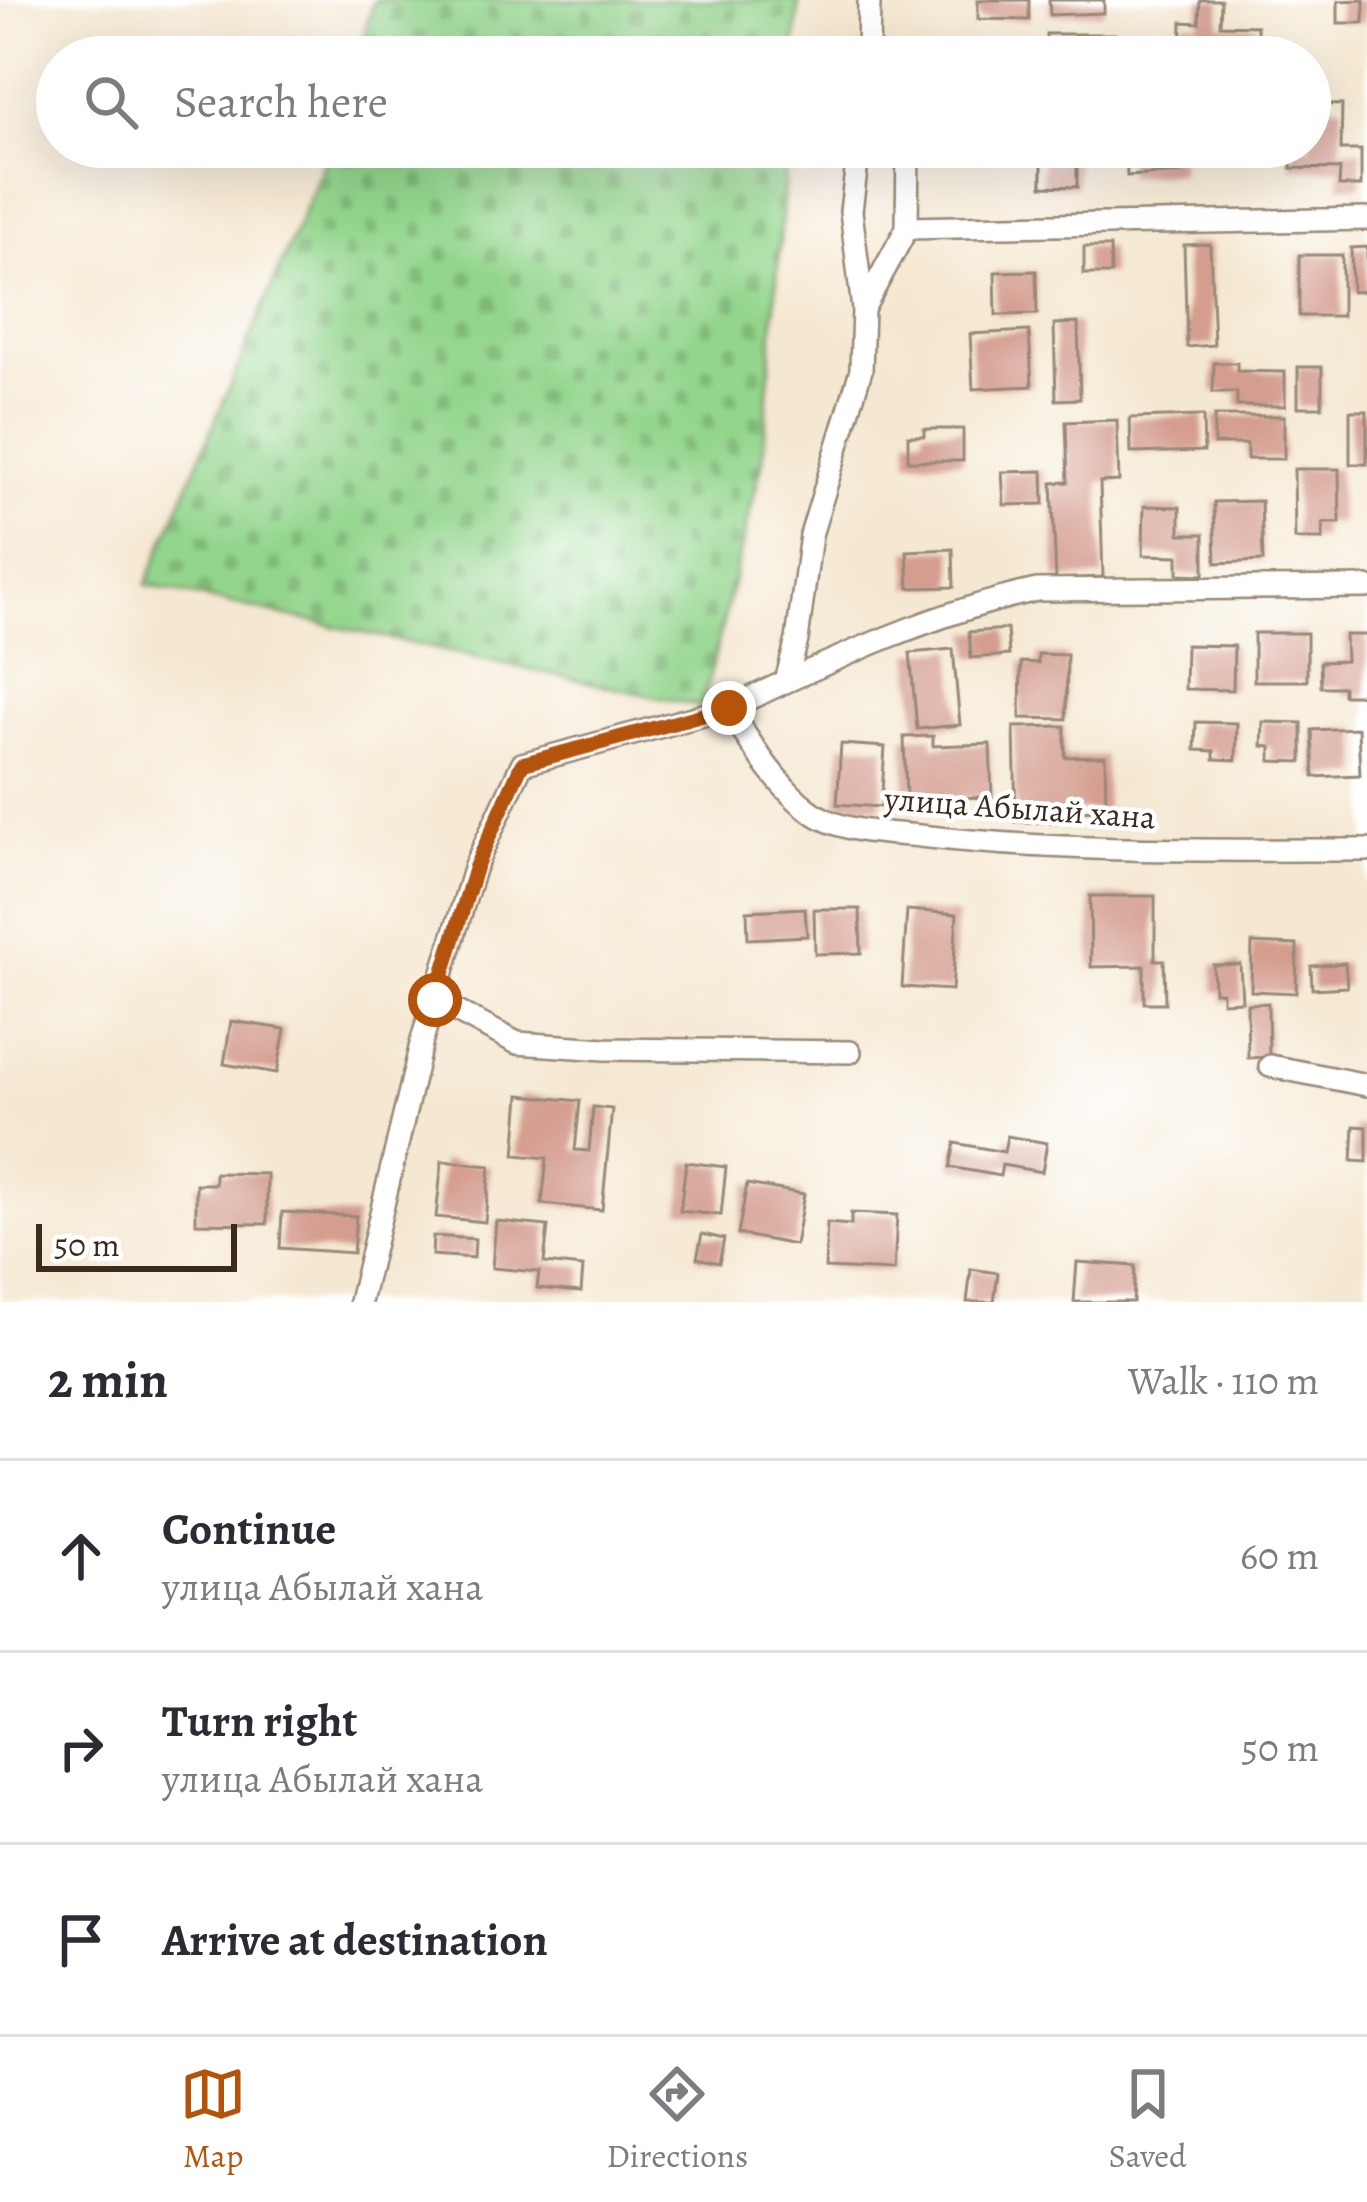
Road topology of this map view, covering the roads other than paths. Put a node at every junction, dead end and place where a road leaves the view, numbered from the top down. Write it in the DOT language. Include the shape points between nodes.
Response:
graph roads {
  1 [pos="869,0"];
  2 [pos="868,36"];
  3 [pos="856,168"];
  4 [pos="908,168"];
  5 [pos="1367,219"];
  6 [pos="907,228"];
  7 [pos="862,309"];
  8 [pos="1367,587"];
  9 [pos="786,681"];
  10 [pos="729,708"];
  11 [pos="1367,850"];
  12 [pos="435,1000"];
  13 [pos="850,1052"];
  14 [pos="1270,1066"];
  15 [pos="1367,1085"];
  16 [pos="360,1302"];
  1 -- 2 [label="street"];
  3 -- 7 [label="street" via="850,211"];
  4 -- 6 [label="street"];
  5 -- 6 [label="street"];
  6 -- 7 [label="street"];
  7 -- 9 [label="street" via="861,370 811,535"];
  8 -- 9 [label="street" via="1037,590 986,601"];
  9 -- 10 [label="street"];
  10 -- 11 [label="street, улица Абылай хана" via="758,759 818,817 846,828 968,842"];
  10 -- 12 [label="street" via="522,764 476,866"];
  12 -- 13 [label="street" via="517,1043"];
  12 -- 16 [label="street"];
  14 -- 15 [label="street"];
}
